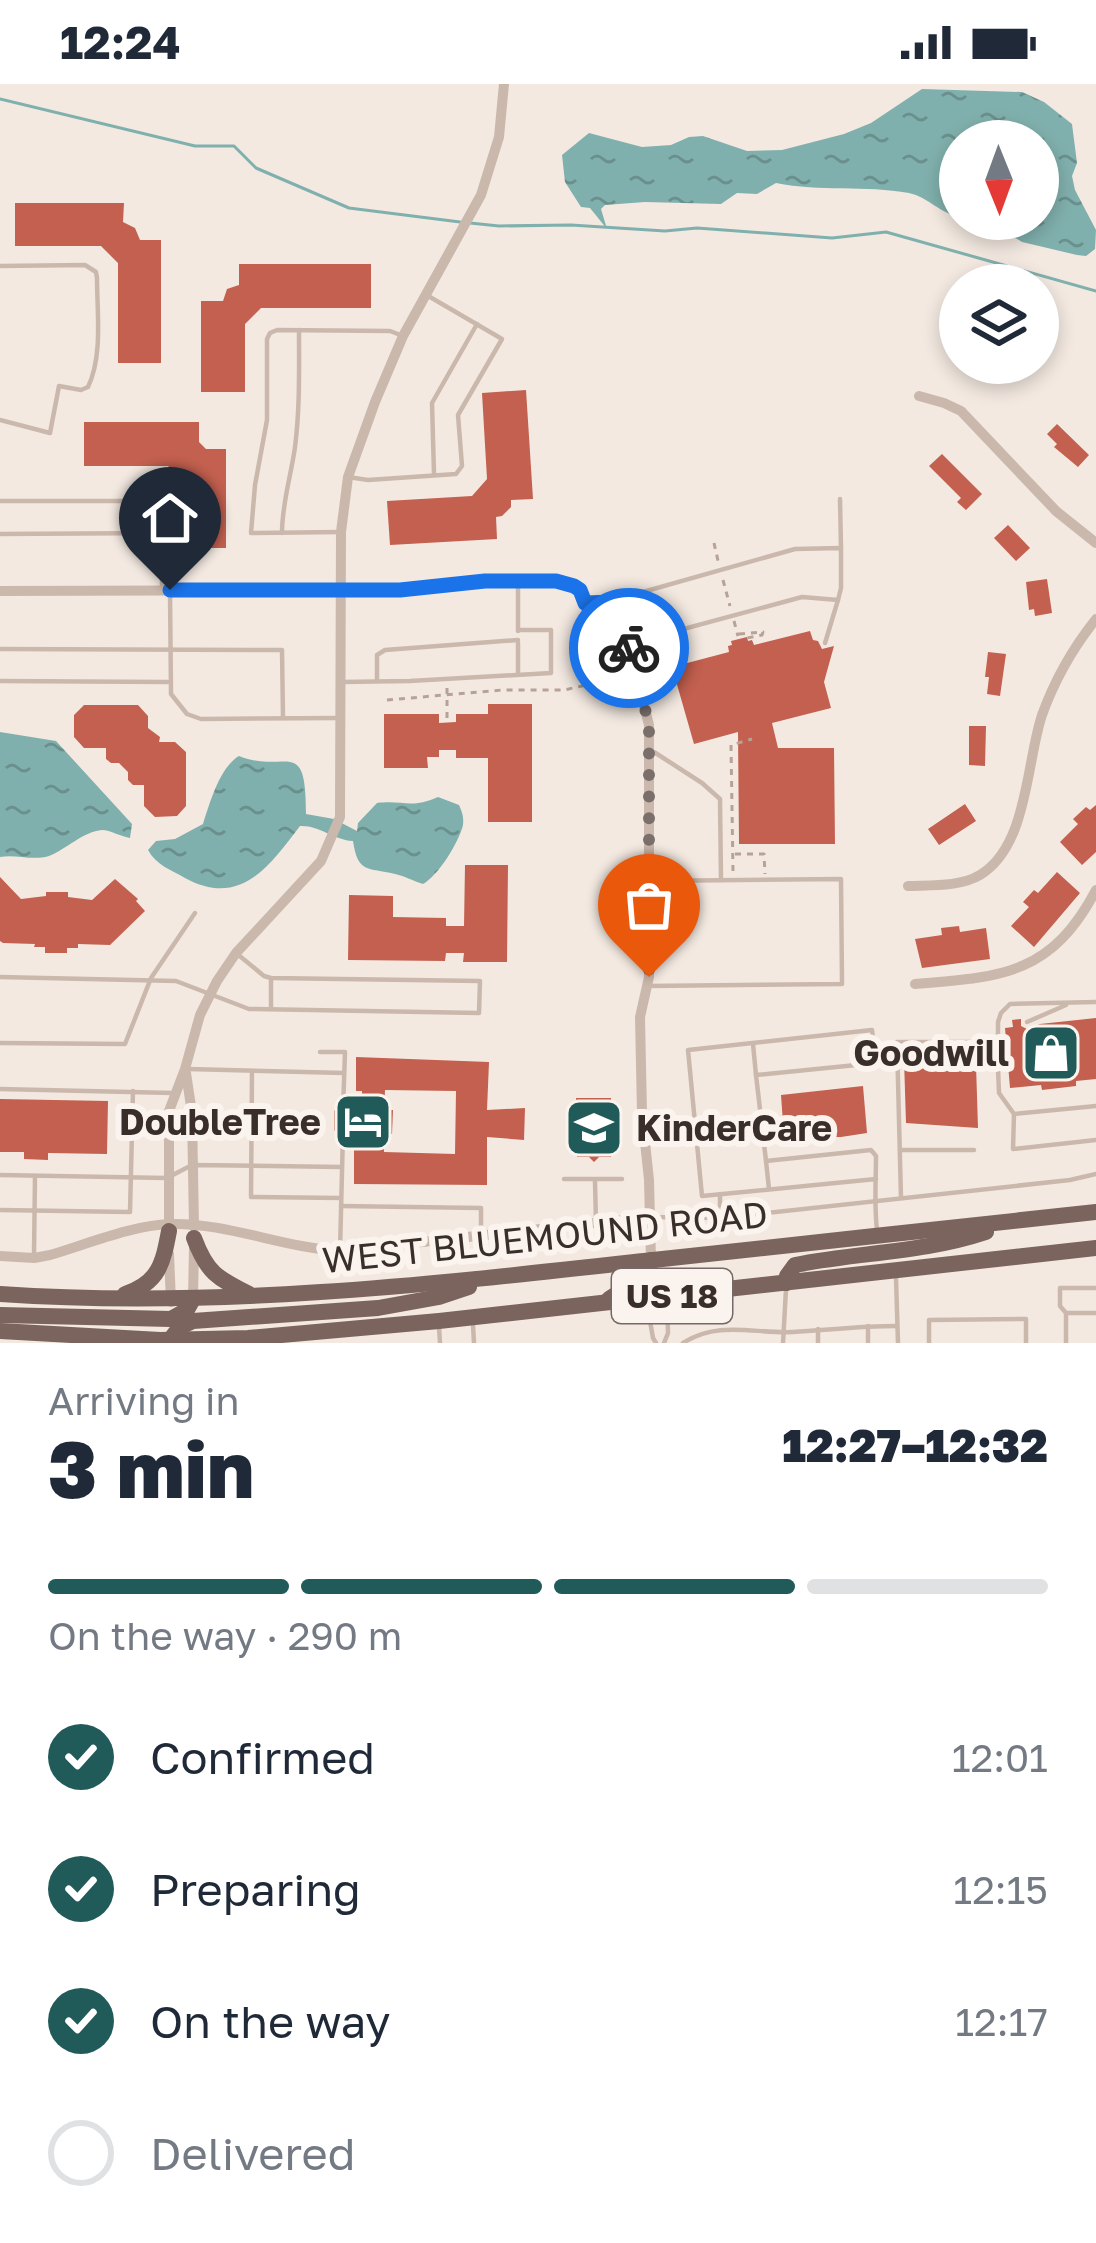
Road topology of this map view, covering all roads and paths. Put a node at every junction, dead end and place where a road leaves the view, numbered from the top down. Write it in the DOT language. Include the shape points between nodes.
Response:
graph roads {
  1 [pos="504,84"];
  2 [pos="0,266"];
  3 [pos="424,294"];
  4 [pos="477,324"];
  5 [pos="299,331"];
  6 [pos="403,336"];
  7 [pos="919,396"];
  8 [pos="0,420"];
  9 [pos="434,475"];
  10 [pos="348,477"];
  11 [pos="840,499"];
  12 [pos="0,501"];
  13 [pos="340,532"];
  14 [pos="0,533"];
  15 [pos="162,533"];
  16 [pos="282,533"];
  17 [pos="714,544"];
  18 [pos="1096,544"];
  19 [pos="841,548"];
  20 [pos="721,569"];
  21 [pos="518,580"];
  22 [pos="340,590"];
  23 [pos="0,591"];
  24 [pos="166,591"];
  25 [pos="838,600"];
  26 [pos="615,602"];
  27 [pos="585,603"];
  28 [pos="733,616"];
  29 [pos="1096,619"];
  30 [pos="518,630"];
  31 [pos="747,638"];
  32 [pos="518,640"];
  33 [pos="825,643"];
  34 [pos="628,644"];
  35 [pos="0,650"];
  36 [pos="171,650"];
  37 [pos="518,673"];
  38 [pos="0,682"];
  39 [pos="171,682"];
  40 [pos="340,682"];
  41 [pos="377,682"];
  42 [pos="447,697"];
  43 [pos="387,700"];
  44 [pos="644,701"];
  45 [pos="283,718"];
  46 [pos="340,718"];
  47 [pos="447,722"];
  48 [pos="752,740"];
  49 [pos="649,749"];
  50 [pos="730,775"];
  51 [pos="726,786"];
  52 [pos="733,854"];
  53 [pos="752,854"];
  54 [pos="721,880"];
  55 [pos="733,880"];
  56 [pos="752,880"];
  57 [pos="765,880"];
  58 [pos="649,881"];
  59 [pos="908,886"];
  60 [pos="1096,890"];
  61 [pos="196,913"];
  62 [pos="236,953"];
  63 [pos="0,977"];
  64 [pos="151,978"];
  65 [pos="272,978"];
  66 [pos="915,984"];
  67 [pos="647,986"];
  68 [pos="210,992"];
  69 [pos="1072,1002"];
  70 [pos="1096,1002"];
  71 [pos="271,1009"];
  72 [pos="1028,1022"];
  73 [pos="975,1042"];
  74 [pos="0,1043"];
  75 [pos="753,1043"];
  76 [pos="320,1052"];
  77 [pos="185,1069"];
  78 [pos="252,1071"];
  79 [pos="344,1072"];
  80 [pos="756,1075"];
  81 [pos="0,1090"];
  82 [pos="133,1091"];
  83 [pos="175,1094"];
  84 [pos="190,1096"];
  85 [pos="1096,1106"];
  86 [pos="344,1110"];
  87 [pos="1014,1114"];
  88 [pos="343,1132"];
  89 [pos="1096,1140"];
  90 [pos="900,1150"];
  91 [pos="974,1150"];
  92 [pos="766,1161"];
  93 [pos="192,1165"];
  94 [pos="252,1165"];
  95 [pos="342,1167"];
  96 [pos="1096,1174"];
  97 [pos="0,1175"];
  98 [pos="35,1175"];
  99 [pos="131,1177"];
  100 [pos="167,1178"];
  101 [pos="564,1179"];
  102 [pos="595,1179"];
  103 [pos="622,1179"];
  104 [pos="876,1179"];
  105 [pos="769,1189"];
  106 [pos="720,1194"];
  107 [pos="341,1198"];
  108 [pos="901,1198"];
  109 [pos="874,1202"];
  110 [pos="341,1206"];
  111 [pos="0,1210"];
  112 [pos="35,1210"];
  113 [pos="1096,1212"];
  114 [pos="650,1217"];
  115 [pos="720,1218"];
  116 [pos="1022,1221"];
  117 [pos="596,1223"];
  118 [pos="169,1227"];
  119 [pos="194,1232"];
  120 [pos="482,1235"];
  121 [pos="878,1236"];
  122 [pos="1096,1248"];
  123 [pos="340,1251"];
  124 [pos="0,1256"];
  125 [pos="34,1258"];
  126 [pos="651,1260"];
  127 [pos="896,1271"];
  128 [pos="498,1277"];
  129 [pos="786,1283"];
  130 [pos="1096,1288"];
  131 [pos="2,1294"];
  132 [pos="667,1296"];
  133 [pos="255,1297"];
  134 [pos="646,1298"];
  135 [pos="97,1299"];
  136 [pos="193,1299"];
  137 [pos="603,1303"];
  138 [pos="1066,1313"];
  139 [pos="1096,1313"];
  140 [pos="0,1315"];
  141 [pos="472,1317"];
  142 [pos="439,1321"];
  143 [pos="868,1326"];
  144 [pos="896,1326"];
  145 [pos="818,1329"];
  146 [pos="180,1330"];
  147 [pos="0,1331"];
  148 [pos="783,1332"];
  149 [pos="363,1335"];
  150 [pos="126,1341"];
  151 [pos="243,1341"];
  152 [pos="440,1343"];
  153 [pos="474,1343"];
  154 [pos="656,1343"];
  155 [pos="664,1343"];
  156 [pos="683,1343"];
  157 [pos="784,1343"];
  158 [pos="818,1343"];
  159 [pos="868,1343"];
  160 [pos="898,1343"];
  161 [pos="929,1343"];
  162 [pos="1026,1343"];
  163 [pos="1066,1343"];
  1 -- 3 [label="street" via="500,137 481,195"];
  2 -- 8 [label="lane" via="85,266 98,278 88,387 59,386 50,433"];
  3 -- 4 [label="lane"];
  3 -- 6 [label="street"];
  4 -- 9 [label="lane" via="432,403"];
  4 -- 9 [label="lane" via="502,339 458,415 462,466"];
  5 -- 6 [label="lane"];
  5 -- 16 [label="lane" via="297,427"];
  5 -- 16 [label="lane" via="270,332 267,339 267,420 252,512 251,533"];
  6 -- 10 [label="street"];
  7 -- 18 [label="street" via="961,411"];
  9 -- 10 [label="lane"];
  10 -- 13 [label="street"];
  11 -- 19 [label="lane"];
  12 -- 15 [label="lane" via="162,501"];
  13 -- 16 [label="lane"];
  13 -- 22 [label="street"];
  14 -- 15 [label="lane"];
  15 -- 24 [label="lane"];
  17 -- 20 [label="path"];
  19 -- 20 [label="lane" via="795,549"];
  19 -- 25 [label="lane"];
  20 -- 26 [label="lane"];
  20 -- 28 [label="path"];
  21 -- 22 [label="street"];
  21 -- 27 [label="street" via="574,586"];
  21 -- 30 [label="lane"];
  22 -- 24 [label="street"];
  22 -- 40 [label="street"];
  23 -- 24 [label="street"];
  24 -- 36 [label="lane"];
  25 -- 28 [label="lane" via="802,597"];
  25 -- 33 [label="lane"];
  26 -- 27 [label="street"];
  26 -- 34 [label="street"];
  27 -- 34 [label="street" via="594,637"];
  28 -- 31 [label="path" via="738,635 763,632"];
  28 -- 34 [label="lane"];
  29 -- 59 [label="street" via="1054,684 1006,850 977,877"];
  30 -- 32 [label="lane"];
  30 -- 37 [label="lane" via="551,630 551,673"];
  32 -- 37 [label="lane"];
  32 -- 41 [label="lane" via="380,652"];
  34 -- 44 [label="street"];
  35 -- 36 [label="lane"];
  36 -- 39 [label="lane"];
  36 -- 45 [label="lane" via="282,650"];
  37 -- 41 [label="lane"];
  38 -- 39 [label="lane"];
  39 -- 45 [label="lane" via="173,700 193,718"];
  40 -- 41 [label="lane"];
  40 -- 46 [label="street"];
  42 -- 43 [label="path"];
  42 -- 44 [label="path" via="591,684"];
  42 -- 47 [label="path"];
  44 -- 49 [label="street"];
  45 -- 46 [label="lane"];
  46 -- 62 [label="street" via="340,817 332,840"];
  48 -- 50 [label="path" via="731,746"];
  49 -- 54 [label="lane" via="720,799"];
  49 -- 58 [label="street"];
  50 -- 51 [label="path"];
  50 -- 52 [label="path"];
  52 -- 53 [label="path"];
  52 -- 55 [label="path"];
  53 -- 56 [label="path"];
  53 -- 57 [label="path" via="764,854"];
  54 -- 55 [label="lane"];
  54 -- 58 [label="lane"];
  55 -- 56 [label="lane"];
  56 -- 57 [label="lane"];
  57 -- 67 [label="lane" via="841,878 842,984"];
  58 -- 67 [label="street"];
  60 -- 66 [label="street" via="1061,941 1021,968"];
  61 -- 64 [label="lane"];
  62 -- 65 [label="lane"];
  62 -- 68 [label="street"];
  63 -- 64 [label="lane"];
  64 -- 68 [label="lane"];
  64 -- 74 [label="lane" via="124,1044"];
  65 -- 71 [label="lane"];
  65 -- 71 [label="lane" via="480,981 480,997 479,1013"];
  67 -- 114 [label="street" via="641,1114"];
  68 -- 71 [label="lane"];
  68 -- 77 [label="street"];
  69 -- 70 [label="lane"];
  69 -- 72 [label="lane"];
  69 -- 87 [label="lane" via="1010,1004 1001,1013 999,1093"];
  73 -- 90 [label="lane" via="897,1042"];
  75 -- 80 [label="lane"];
  75 -- 80 [label="lane" via="872,1030 876,1063"];
  75 -- 106 [label="lane" via="688,1050 701,1196"];
  76 -- 79 [label="lane" via="345,1052"];
  77 -- 78 [label="lane"];
  77 -- 83 [label="street"];
  77 -- 84 [label="street"];
  78 -- 79 [label="lane"];
  78 -- 94 [label="lane"];
  79 -- 86 [label="lane"];
  80 -- 92 [label="lane"];
  81 -- 82 [label="lane"];
  82 -- 83 [label="lane"];
  82 -- 99 [label="lane"];
  83 -- 84 [label="lane"];
  83 -- 100 [label="street"];
  84 -- 93 [label="street"];
  85 -- 87 [label="lane"];
  87 -- 89 [label="lane" via="1013,1149"];
  88 -- 95 [label="lane"];
  90 -- 91 [label="lane"];
  90 -- 108 [label="lane"];
  92 -- 104 [label="lane" via="871,1150"];
  92 -- 105 [label="lane"];
  93 -- 94 [label="lane"];
  93 -- 100 [label="lane"];
  93 -- 119 [label="street"];
  94 -- 95 [label="lane"];
  94 -- 107 [label="lane" via="251,1197"];
  95 -- 107 [label="lane"];
  96 -- 108 [label="lane"];
  97 -- 98 [label="lane"];
  98 -- 99 [label="lane"];
  98 -- 112 [label="lane"];
  99 -- 100 [label="lane"];
  99 -- 112 [label="lane" via="130,1212"];
  100 -- 118 [label="street"];
  101 -- 102 [label="lane"];
  102 -- 103 [label="lane"];
  102 -- 117 [label="lane"];
  104 -- 105 [label="lane"];
  104 -- 109 [label="lane"];
  105 -- 106 [label="lane"];
  106 -- 115 [label="lane"];
  107 -- 110 [label="lane"];
  108 -- 109 [label="lane"];
  109 -- 115 [label="lane"];
  109 -- 121 [label="lane"];
  110 -- 120 [label="lane" via="481,1208"];
  110 -- 123 [label="lane"];
  111 -- 112 [label="lane"];
  112 -- 125 [label="lane"];
  113 -- 116 [label="main road, WEST BLUEMOUND ROAD / US 18"];
  114 -- 115 [label="lane"];
  114 -- 117 [label="street"];
  114 -- 126 [label="street"];
  116 -- 121 [label="main road, WEST BLUEMOUND ROAD / US 18"];
  116 -- 129 [label="main road" via="957,1242 795,1265"];
  117 -- 120 [label="street"];
  118 -- 119 [label="street"];
  118 -- 125 [label="street"];
  118 -- 135 [label="main road" via="150,1282"];
  118 -- 146 [label="street"];
  119 -- 123 [label="street"];
  119 -- 133 [label="main road" via="208,1269"];
  119 -- 136 [label="street"];
  120 -- 123 [label="street"];
  121 -- 126 [label="main road, WEST BLUEMOUND ROAD / US 18"];
  122 -- 127 [label="main road, WEST BLUEMOUND ROAD / US 18"];
  124 -- 125 [label="street"];
  126 -- 128 [label="main road, WEST BLUEMOUND ROAD / US 18"];
  126 -- 137 [label="main road" via="642,1280"];
  127 -- 129 [label="main road, WEST BLUEMOUND ROAD / US 18"];
  127 -- 144 [label="lane"];
  128 -- 133 [label="main road, WEST BLUEMOUND ROAD / US 18"];
  128 -- 146 [label="main road" via="378,1308"];
  129 -- 132 [label="main road, WEST BLUEMOUND ROAD / US 18"];
  129 -- 148 [label="lane"];
  130 -- 138 [label="lane" via="1060,1288"];
  131 -- 135 [label="main road, WEST BLUEMOUND ROAD / US 18"];
  132 -- 134 [label="main road, WEST BLUEMOUND ROAD / US 18"];
  132 -- 155 [label="lane"];
  133 -- 136 [label="main road, WEST BLUEMOUND ROAD / US 18"];
  134 -- 137 [label="main road, WEST BLUEMOUND ROAD / US 18"];
  134 -- 154 [label="lane"];
  135 -- 146 [label="main road, WEST BLUEMOUND ROAD / US 18"];
  136 -- 146 [label="main road"];
  137 -- 141 [label="main road, WEST BLUEMOUND ROAD / US 18"];
  138 -- 139 [label="lane"];
  138 -- 163 [label="lane"];
  140 -- 146 [label="main road"];
  141 -- 142 [label="main road, WEST BLUEMOUND ROAD / US 18"];
  141 -- 153 [label="lane"];
  142 -- 149 [label="main road, WEST BLUEMOUND ROAD / US 18"];
  142 -- 152 [label="lane"];
  143 -- 144 [label="lane"];
  143 -- 145 [label="lane"];
  143 -- 159 [label="lane"];
  144 -- 160 [label="lane"];
  145 -- 148 [label="lane"];
  145 -- 158 [label="lane"];
  146 -- 150 [label="main road, WEST BLUEMOUND ROAD / US 18"];
  146 -- 151 [label="main road, WEST BLUEMOUND ROAD / US 18"];
  147 -- 150 [label="main road, WEST BLUEMOUND ROAD / US 18"];
  148 -- 156 [label="lane" via="724,1329"];
  148 -- 157 [label="lane"];
  149 -- 151 [label="main road, WEST BLUEMOUND ROAD / US 18"];
  161 -- 162 [label="lane" via="929,1320 1026,1319"];
}
